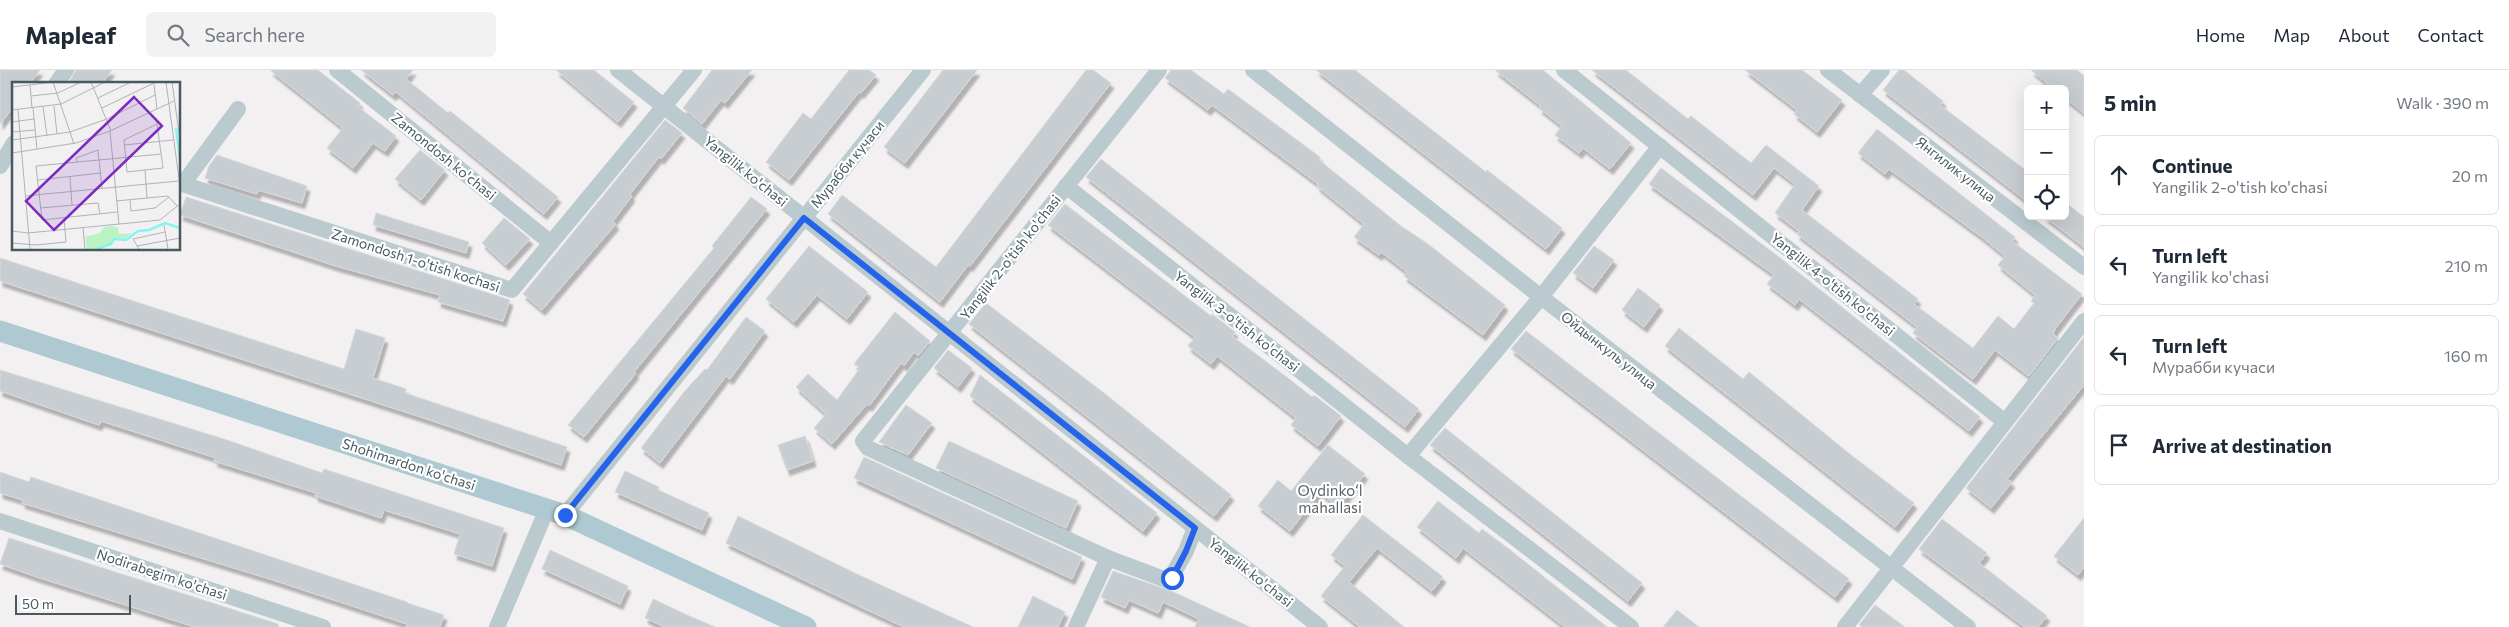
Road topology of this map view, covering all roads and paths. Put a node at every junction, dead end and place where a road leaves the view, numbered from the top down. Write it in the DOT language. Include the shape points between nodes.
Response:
graph roads {
  1 [pos="66,70"];
  2 [pos="337,70"];
  3 [pos="618,70"];
  4 [pos="694,70"];
  5 [pos="923,70"];
  6 [pos="1159,70"];
  7 [pos="1254,70"];
  8 [pos="1564,70"];
  9 [pos="1828,70"];
  10 [pos="1882,70"];
  11 [pos="57,82"];
  12 [pos="1860,95"];
  13 [pos="664,106"];
  14 [pos="238,109"];
  15 [pos="12,146"];
  16 [pos="1660,146"];
  17 [pos="0,166"];
  18 [pos="181,184"];
  19 [pos="1066,186"];
  20 [pos="804,218"];
  21 [pos="551,243"];
  22 [pos="2084,267"];
  23 [pos="1541,297"];
  24 [pos="2084,321"];
  25 [pos="0,330"];
  26 [pos="949,334"];
  27 [pos="2006,422"];
  28 [pos="1408,456"];
  29 [pos="556,512"];
  30 [pos="0,521"];
  31 [pos="1195,528"];
  32 [pos="1108,558"];
  33 [pos="1891,569"];
  34 [pos="324,627"];
  35 [pos="497,627"];
  36 [pos="806,627"];
  37 [pos="1076,627"];
  38 [pos="1320,627"];
  39 [pos="1631,627"];
  40 [pos="1845,627"];
  41 [pos="1968,627"];
  1 -- 11 [label="street"];
  2 -- 21 [label="street, Zamondosh ko'chasi"];
  3 -- 13 [label="street, Yangilik ko'chasi"];
  4 -- 13 [label="street, Zamondosh 1-o'tish kochasi"];
  5 -- 20 [label="street, Мурабби кучаси"];
  6 -- 19 [label="street, Yangilik 2-o'tish ko'chasi"];
  7 -- 23 [label="street, Ойдынкуль улица"];
  8 -- 16 [label="street, Yangilik 4-o'tish ko'chasi"];
  9 -- 12 [label="street, Янгилик улица"];
  10 -- 12 [label="street"];
  12 -- 22 [label="street, Янгилик улица"];
  13 -- 20 [label="street, Yangilik ko'chasi"];
  13 -- 21 [label="street, Zamondosh 1-o'tish kochasi"];
  14 -- 18 [label="street"];
  15 -- 17 [label="street"];
  16 -- 23 [label="street"];
  16 -- 27 [label="street, Yangilik 4-o'tish ko'chasi"];
  18 -- 21 [label="street, Zamondosh 1-o'tish kochasi" via="509,290"];
  19 -- 26 [label="street, Yangilik 2-o'tish ko'chasi"];
  19 -- 28 [label="street, Yangilik 3-o'tish ko'chasi"];
  20 -- 26 [label="street, Yangilik ko'chasi"];
  20 -- 29 [label="street, Мурабби кучаси"];
  23 -- 28 [label="street"];
  23 -- 33 [label="street, Ойдынкуль улица"];
  24 -- 27 [label="street"];
  25 -- 29 [label="main road, Shohimardon ko'chasi"];
  26 -- 31 [label="street, Yangilik ko'chasi"];
  26 -- 32 [label="street, Yangilik 2-o'tish ko'chasi" via="864,445"];
  27 -- 33 [label="street"];
  28 -- 39 [label="street, Yangilik 3-o'tish ko'chasi"];
  29 -- 35 [label="street, Мурабби кучаси"];
  29 -- 36 [label="main road, Shohimardon ko'chasi"];
  30 -- 34 [label="street, Nodirabegim ko'chasi"];
  31 -- 32 [label="street, Yangilik 2-o'tish ko'chasi" via="1169,581"];
  31 -- 38 [label="street, Yangilik ko'chasi"];
  32 -- 37 [label="street"];
  33 -- 40 [label="street"];
  33 -- 41 [label="street, Ойдынкуль улица"];
}
